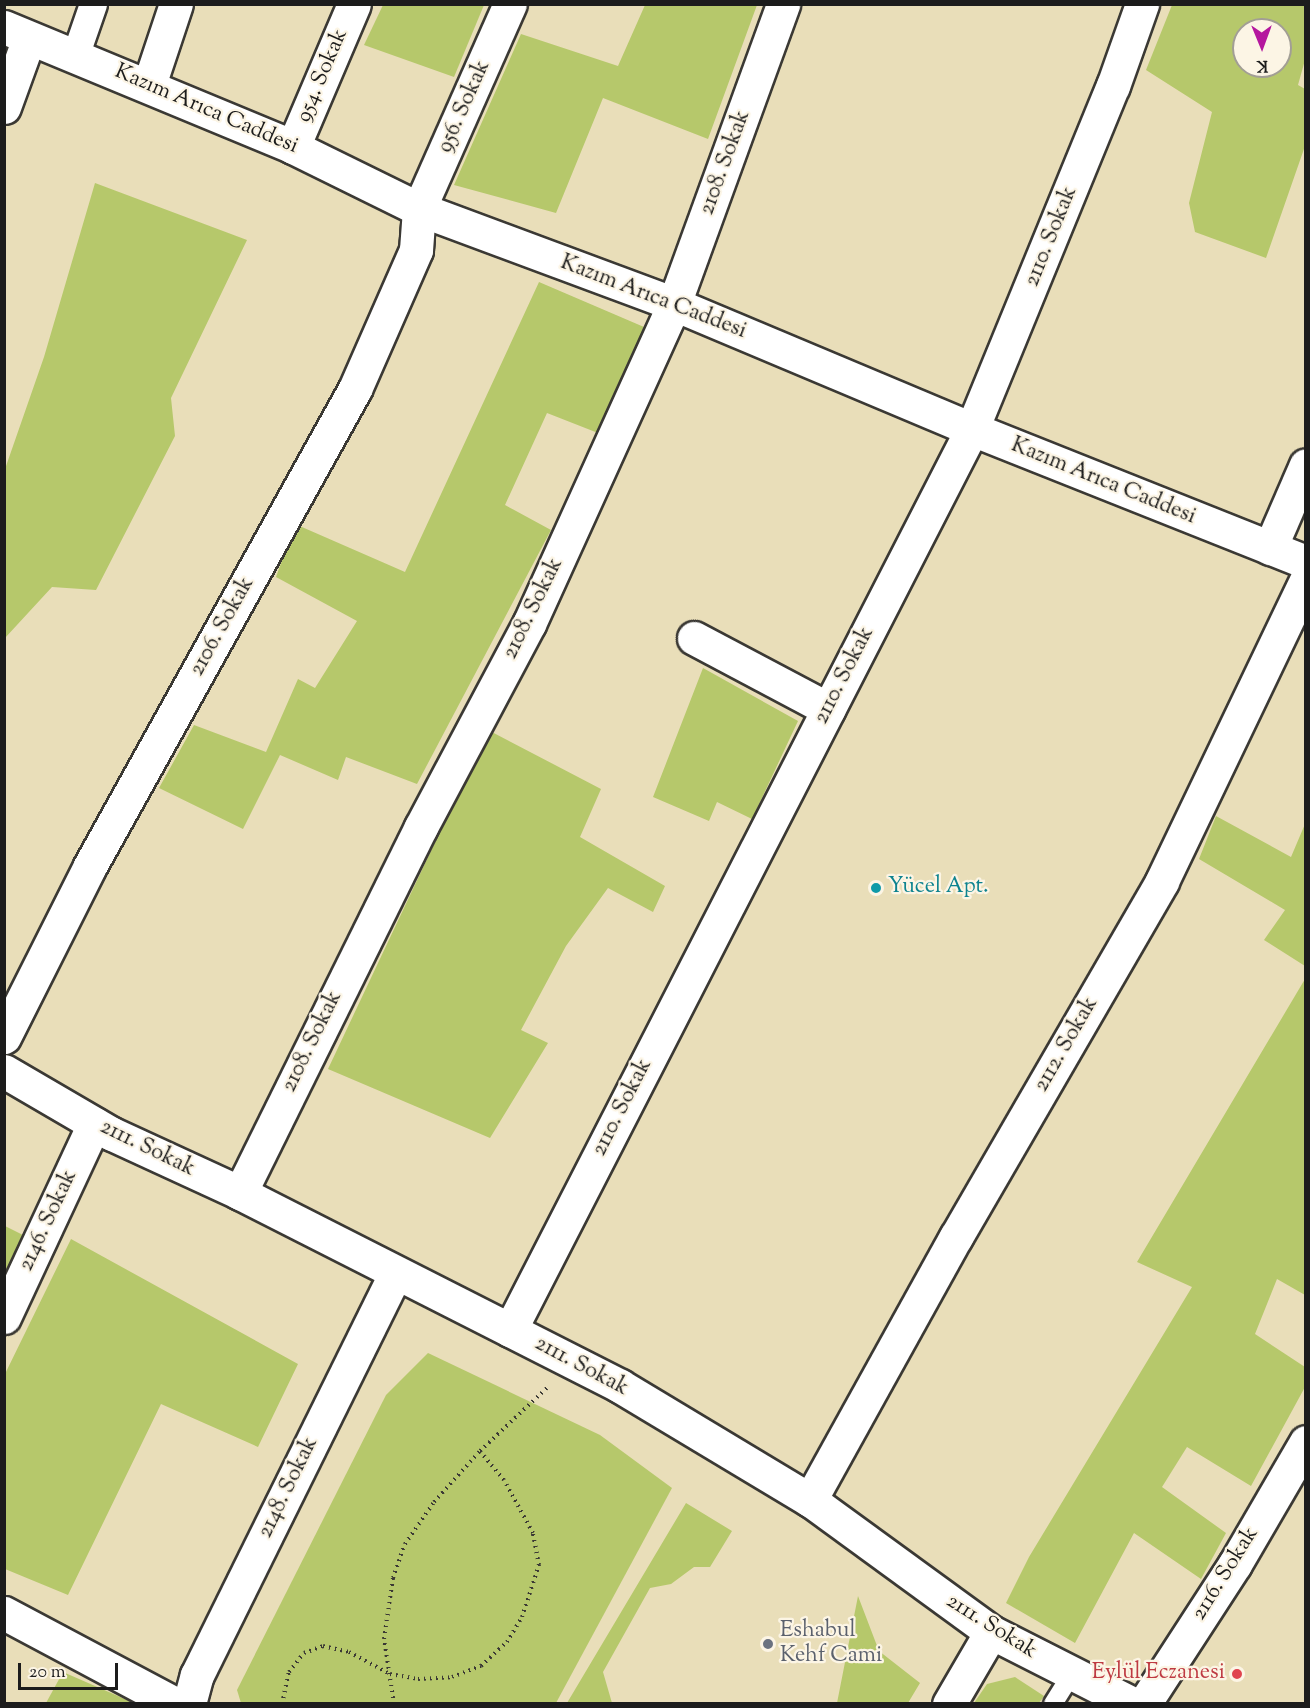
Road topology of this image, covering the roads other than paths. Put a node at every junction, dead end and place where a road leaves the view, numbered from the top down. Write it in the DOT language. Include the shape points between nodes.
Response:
graph roads {
  1 [pos="93,4"];
  2 [pos="176,4"];
  3 [pos="354,4"];
  4 [pos="510,4"];
  5 [pos="783,4"];
  6 [pos="1142,4"];
  7 [pos="17,32"];
  8 [pos="75,56"];
  9 [pos="149,85"];
  10 [pos="4,107"];
  11 [pos="293,147"];
  12 [pos="419,209"];
  13 [pos="674,304"];
  14 [pos="972,429"];
  15 [pos="1305,465"];
  16 [pos="1270,548"];
  17 [pos="1305,562"];
  18 [pos="1305,580"];
  19 [pos="694,638"];
  20 [pos="828,709"];
  21 [pos="4,1037"];
  22 [pos="4,1071"];
  23 [pos="94,1124"];
  24 [pos="240,1193"];
  25 [pos="394,1274"];
  26 [pos="4,1317"];
  27 [pos="510,1330"];
  28 [pos="1305,1442"];
  29 [pos="810,1500"];
  30 [pos="4,1613"];
  31 [pos="992,1632"];
  32 [pos="1071,1675"];
  33 [pos="175,1704"];
  34 [pos="189,1704"];
  35 [pos="949,1704"];
  36 [pos="1053,1704"];
  37 [pos="1133,1704"];
  38 [pos="1144,1704"];
  1 -- 8 [label="street"];
  2 -- 9 [label="street"];
  3 -- 11 [label="street, 954. Sokak"];
  4 -- 12 [label="street, 956. Sokak"];
  5 -- 13 [label="street, 2108. Sokak"];
  6 -- 14 [label="street, 2110. Sokak" via="1105,107"];
  7 -- 8 [label="street, Kazım Arıca Caddesi"];
  7 -- 10 [label="street"];
  8 -- 9 [label="street, Kazım Arıca Caddesi"];
  9 -- 11 [label="street, Kazım Arıca Caddesi"];
  11 -- 12 [label="street, Kazım Arıca Caddesi"];
  12 -- 13 [label="street, Kazım Arıca Caddesi"];
  12 -- 21 [label="street, 2106. Sokak" via="416,250 355,389 90,866"];
  13 -- 14 [label="street, Kazım Arıca Caddesi"];
  13 -- 24 [label="street, 2108. Sokak" via="529,624 411,848"];
  14 -- 16 [label="street, Kazım Arıca Caddesi"];
  14 -- 20 [label="street, 2110. Sokak"];
  15 -- 16 [label="street"];
  16 -- 17 [label="street, Kazım Arıca Caddesi"];
  18 -- 29 [label="street, 2112. Sokak" via="1162,881 956,1237"];
  19 -- 20 [label="street"];
  20 -- 27 [label="street, 2110. Sokak"];
  22 -- 23 [label="street, 2111. Sokak"];
  23 -- 24 [label="street, 2111. Sokak"];
  23 -- 26 [label="street, 2146. Sokak"];
  24 -- 25 [label="street, 2111. Sokak"];
  25 -- 27 [label="street, 2111. Sokak"];
  25 -- 34 [label="street, 2148. Sokak" via="197,1675"];
  27 -- 29 [label="street, 2111. Sokak"];
  28 -- 38 [label="street, 2116. Sokak" via="1234,1564"];
  29 -- 31 [label="street, 2111. Sokak"];
  30 -- 33 [label="street"];
  31 -- 32 [label="street, 2111. Sokak"];
  31 -- 35 [label="street"];
  32 -- 36 [label="lane"];
  32 -- 37 [label="street, 2111. Sokak"];
}
